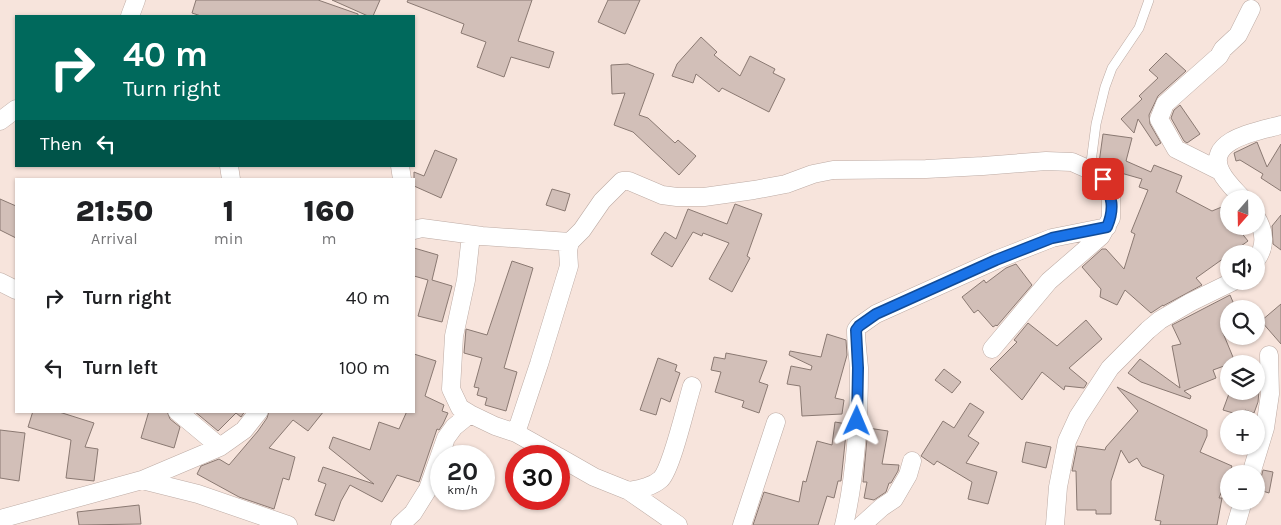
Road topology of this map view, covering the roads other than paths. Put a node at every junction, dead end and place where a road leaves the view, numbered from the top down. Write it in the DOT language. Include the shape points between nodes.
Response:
graph roads {
  1 [pos="136,0"];
  2 [pos="1149,0"];
  3 [pos="1251,9"];
  4 [pos="130,15"];
  5 [pos="15,110"];
  6 [pos="0,121"];
  7 [pos="1281,125"];
  8 [pos="1090,170"];
  9 [pos="1220,171"];
  10 [pos="1236,190"];
  11 [pos="1107,227"];
  12 [pos="415,230"];
  13 [pos="471,235"];
  14 [pos="570,242"];
  15 [pos="0,282"];
  16 [pos="1220,288"];
  17 [pos="15,290"];
  18 [pos="992,349"];
  19 [pos="1269,355"];
  20 [pos="692,386"];
  21 [pos="179,413"];
  22 [pos="257,413"];
  23 [pos="470,414"];
  24 [pos="776,422"];
  25 [pos="516,433"];
  26 [pos="537,445"];
  27 [pos="220,447"];
  28 [pos="912,461"];
  29 [pos="570,464"];
  30 [pos="1253,465"];
  31 [pos="142,480"];
  32 [pos="628,491"];
  33 [pos="1240,510"];
  34 [pos="0,519"];
  35 [pos="279,523"];
  36 [pos="400,525"];
  37 [pos="678,525"];
  38 [pos="742,525"];
  39 [pos="844,525"];
  40 [pos="862,525"];
  41 [pos="1055,525"];
  42 [pos="1236,525"];
  1 -- 4 [label="street"];
  2 -- 8 [label="lane" via="1140,28 1112,68 1105,87"];
  3 -- 9 [label="street" via="1238,35 1166,104 1158,120 1176,149"];
  5 -- 6 [label="street"];
  7 -- 9 [label="street" via="1224,145 1218,161"];
  8 -- 11 [label="street" via="1103,179 1111,194 1112,212"];
  8 -- 14 [label="street" via="1072,162 1046,161 833,170 786,184 704,197 662,195 622,181"];
  9 -- 10 [label="street"];
  11 -- 18 [label="street" via="1046,285"];
  11 -- 39 [label="street" via="1052,238 996,260 876,314 859,326 856,330 857,421 851,495"];
  12 -- 13 [label="street"];
  13 -- 14 [label="street"];
  13 -- 23 [label="street" via="466,280 454,336 451,389 460,408"];
  14 -- 25 [label="street" via="568,266"];
  15 -- 17 [label="street"];
  16 -- 41 [label="street" via="1160,320 1110,368 1078,416 1067,441"];
  19 -- 30 [label="street" via="1270,394"];
  20 -- 32 [label="street" via="669,465 661,479 647,488"];
  21 -- 27 [label="street"];
  22 -- 27 [label="street" via="244,430"];
  23 -- 25 [label="street"];
  23 -- 36 [label="street" via="446,438 428,489 413,513"];
  24 -- 38 [label="street"];
  25 -- 26 [label="street"];
  27 -- 31 [label="street"];
  28 -- 40 [label="street" via="894,499"];
  29 -- 32 [label="street"];
  31 -- 34 [label="street"];
  31 -- 35 [label="street" via="198,494"];
  32 -- 37 [label="street"];
  33 -- 42 [label="street"];
}
